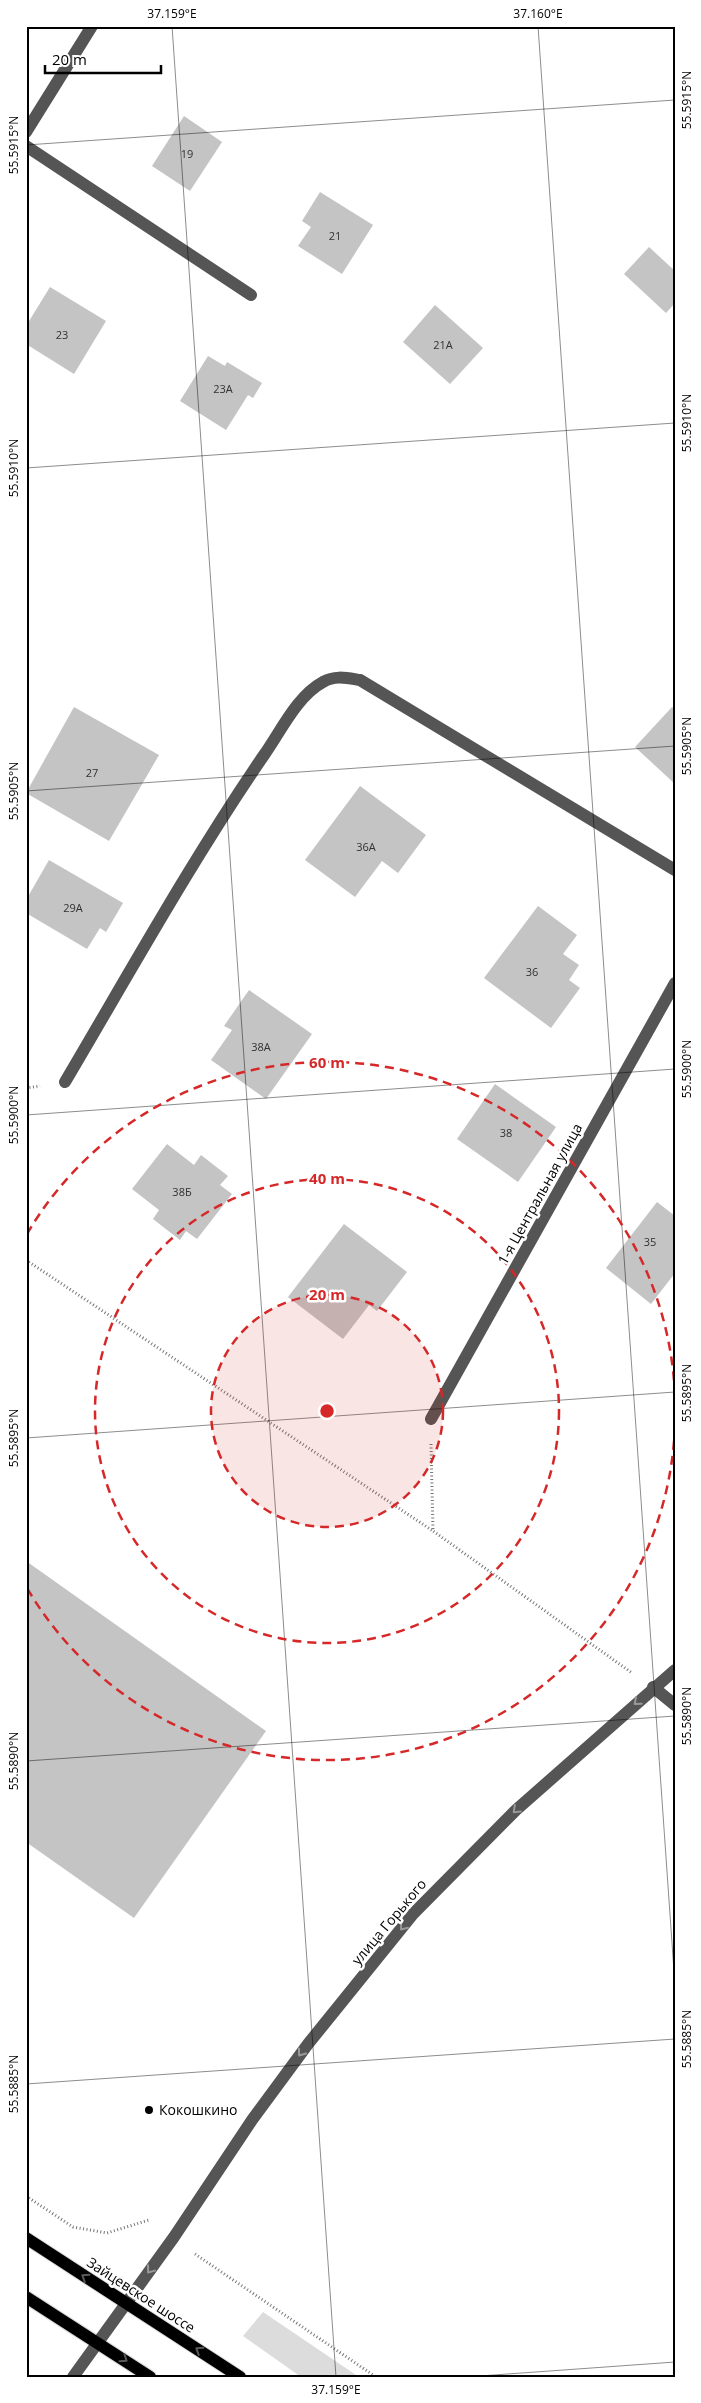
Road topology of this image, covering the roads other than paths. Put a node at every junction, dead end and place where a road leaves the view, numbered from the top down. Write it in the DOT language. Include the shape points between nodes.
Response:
graph roads {
  1 [pos="92,26"];
  2 [pos="26,132"];
  3 [pos="26,146"];
  4 [pos="251,295"];
  5 [pos="675,870"];
  6 [pos="675,983"];
  7 [pos="65,1082"];
  8 [pos="431,1419"];
  9 [pos="675,1670"];
  10 [pos="653,1688"];
  11 [pos="675,1705"];
  12 [pos="26,2238"];
  13 [pos="26,2297"];
  14 [pos="126,2303"];
  15 [pos="97,2342"];
  16 [pos="73,2377"];
  17 [pos="150,2377"];
  18 [pos="240,2377"];
  1 -- 2 [label="street"];
  3 -- 4 [label="street"];
  5 -- 7 [label="street" via="360,680 332,678 301,702 218,823"];
  6 -- 8 [label="street, 1-я Центральная улица"];
  9 -- 10 [label="street, улица Горького"];
  10 -- 11 [label="street"];
  10 -- 14 [label="street, улица Горького, one-way" via="516,1810 414,1914 302,2052"];
  14 -- 12 [label="main road, Зайцевское шоссе, one-way"];
  13 -- 15 [label="main road"];
  14 -- 15 [label="street, улица Горького"];
  18 -- 14 [label="main road, Зайцевское шоссе, one-way"];
  15 -- 16 [label="street, улица Горького"];
  15 -- 17 [label="main road, one-way"];
}
